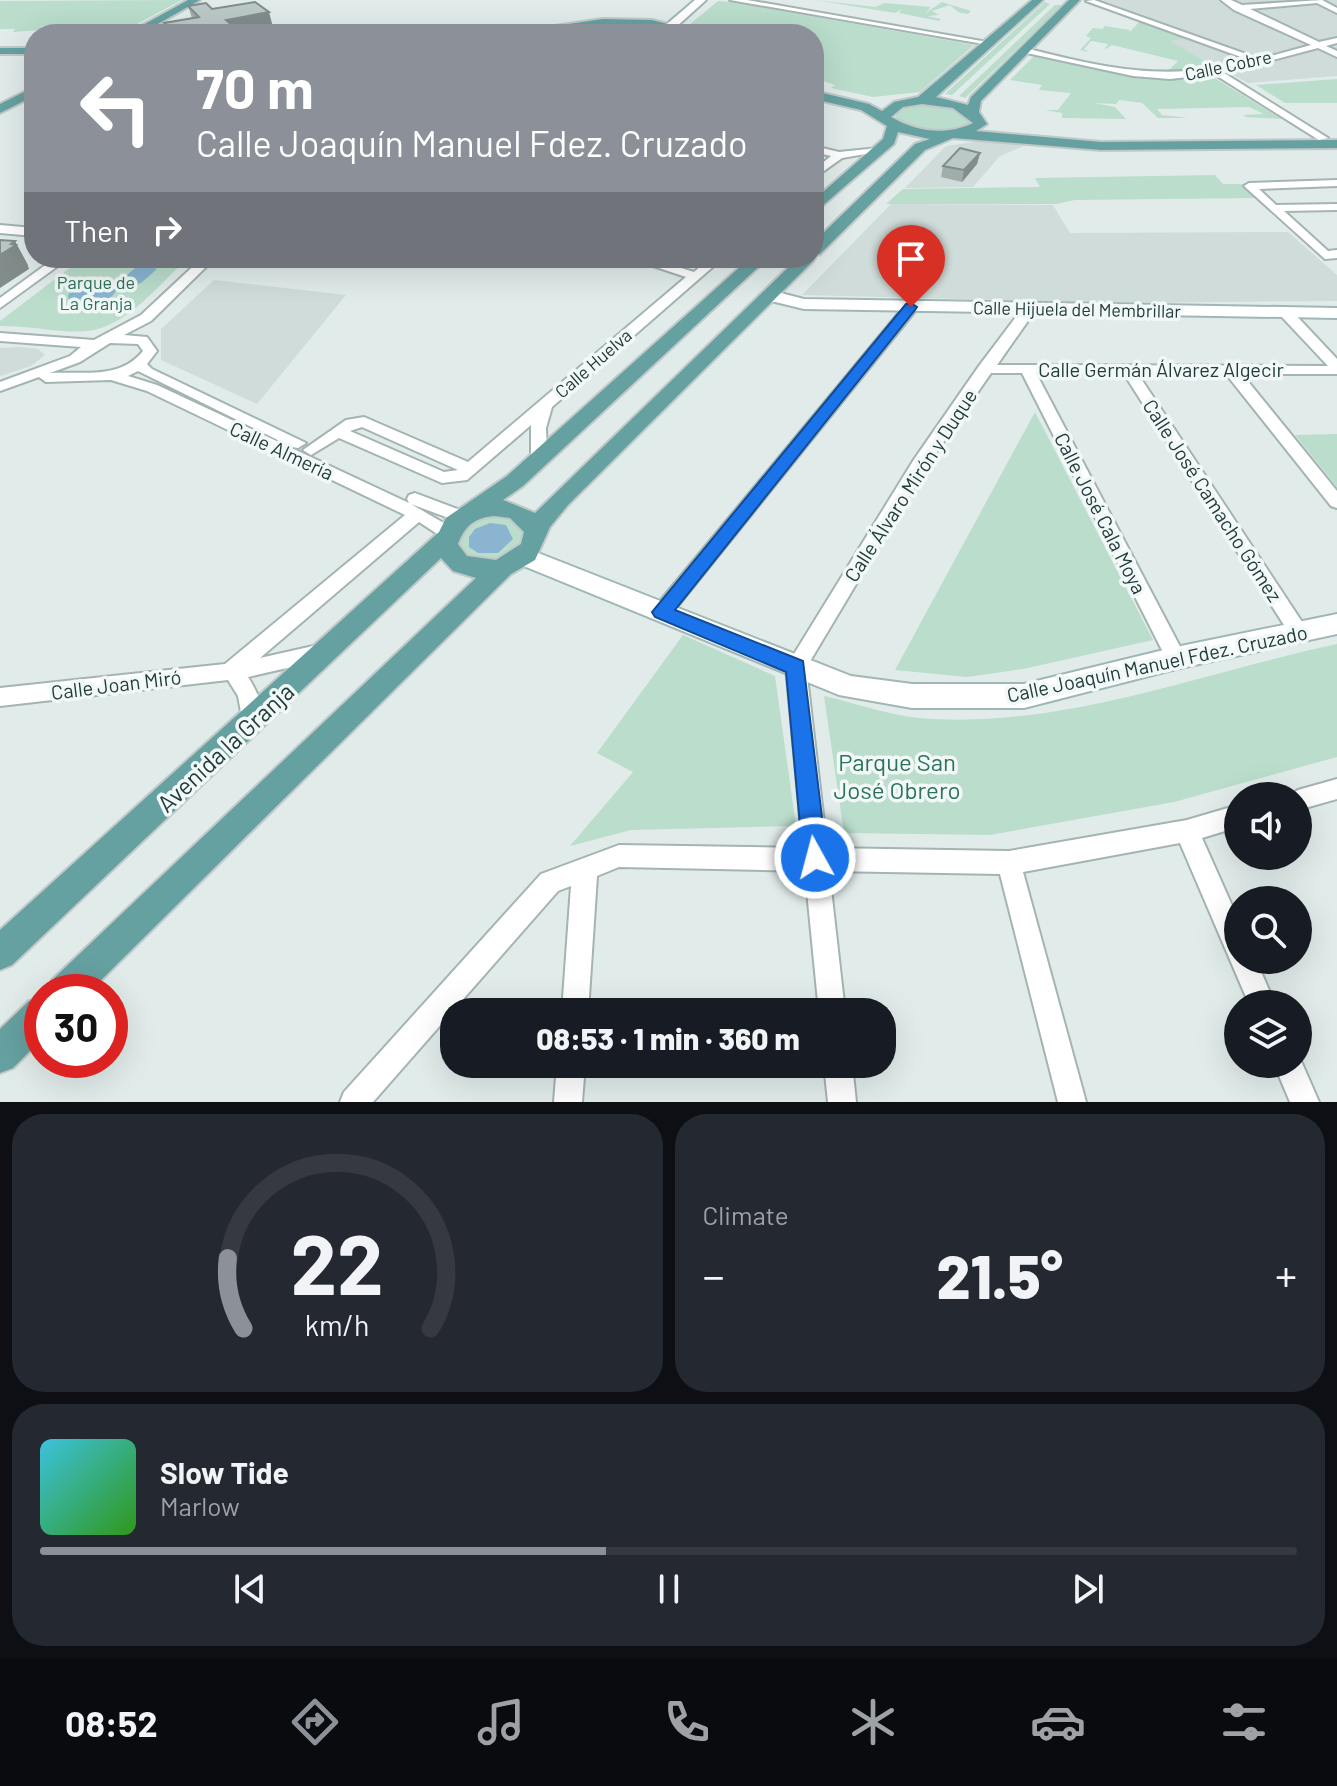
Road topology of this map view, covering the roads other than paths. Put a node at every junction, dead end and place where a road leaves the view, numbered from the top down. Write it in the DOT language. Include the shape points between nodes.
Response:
graph roads {
  1 [pos="195,0"];
  2 [pos="205,0"];
  3 [pos="701,0"];
  4 [pos="734,0"];
  5 [pos="1038,0"];
  6 [pos="1225,0"];
  7 [pos="1317,0"];
  8 [pos="1081,1"];
  9 [pos="765,2"];
  10 [pos="1236,8"];
  11 [pos="1337,11"];
  12 [pos="151,24"];
  13 [pos="161,24"];
  14 [pos="571,24"];
  15 [pos="639,24"];
  16 [pos="673,24"];
  17 [pos="1337,40"];
  18 [pos="989,43"];
  19 [pos="1318,45"];
  20 [pos="1025,50"];
  21 [pos="0,52"];
  22 [pos="24,52"];
  23 [pos="1337,54"];
  24 [pos="1257,60"];
  25 [pos="1215,71"];
  26 [pos="24,89"];
  27 [pos="824,94"];
  28 [pos="824,95"];
  29 [pos="24,96"];
  30 [pos="921,100"];
  31 [pos="0,102"];
  32 [pos="901,103"];
  33 [pos="0,109"];
  34 [pos="976,116"];
  35 [pos="890,121"];
  36 [pos="955,135"];
  37 [pos="1332,140"];
  38 [pos="824,151"];
  39 [pos="878,151"];
  40 [pos="839,155"];
  41 [pos="824,167"];
  42 [pos="1337,183"];
  43 [pos="824,199"];
  44 [pos="1337,207"];
  45 [pos="1272,208"];
  46 [pos="0,229"];
  47 [pos="24,231"];
  48 [pos="824,241"];
  49 [pos="1337,254"];
  50 [pos="49,268"];
  51 [pos="198,268"];
  52 [pos="668,268"];
  53 [pos="705,268"];
  54 [pos="749,268"];
  55 [pos="797,268"];
  56 [pos="695,276"];
  57 [pos="769,295"];
  58 [pos="0,304"];
  59 [pos="911,307"];
  60 [pos="1030,308"];
  61 [pos="1286,313"];
  62 [pos="1337,313"];
  63 [pos="146,318"];
  64 [pos="0,337"];
  65 [pos="137,339"];
  66 [pos="49,340"];
  67 [pos="99,343"];
  68 [pos="76,358"];
  69 [pos="140,365"];
  70 [pos="1026,368"];
  71 [pos="1337,368"];
  72 [pos="984,369"];
  73 [pos="1128,369"];
  74 [pos="1230,369"];
  75 [pos="80,375"];
  76 [pos="113,376"];
  77 [pos="6,386"];
  78 [pos="547,403"];
  79 [pos="311,450"];
  80 [pos="539,460"];
  81 [pos="1337,502"];
  82 [pos="417,514"];
  83 [pos="457,525"];
  84 [pos="535,531"];
  85 [pos="512,562"];
  86 [pos="662,612"];
  87 [pos="1337,624"];
  88 [pos="1298,631"];
  89 [pos="329,650"];
  90 [pos="1176,658"];
  91 [pos="796,667"];
  92 [pos="232,670"];
  93 [pos="0,697"];
  94 [pos="252,722"];
  95 [pos="1337,789"];
  96 [pos="1312,796"];
  97 [pos="1224,820"];
  98 [pos="1187,831"];
  99 [pos="815,858"];
  100 [pos="1009,863"];
  101 [pos="585,867"];
  102 [pos="1224,916"];
  103 [pos="0,953"];
  104 [pos="83,974"];
  105 [pos="576,998"];
  106 [pos="830,998"];
  107 [pos="24,1032"];
  108 [pos="0,1055"];
  109 [pos="570,1078"];
  110 [pos="839,1078"];
  111 [pos="1294,1078"];
  112 [pos="354,1102"];
  113 [pos="568,1102"];
  114 [pos="842,1102"];
  115 [pos="1072,1102"];
  116 [pos="1305,1102"];
  1 -- 12 [label="main road"];
  2 -- 13 [label="main road"];
  3 -- 16 [label="street"];
  4 -- 9 [label="street"];
  5 -- 18 [label="main road"];
  6 -- 10 [label="street"];
  7 -- 10 [label="street"];
  7 -- 11 [label="street"];
  8 -- 20 [label="main road"];
  8 -- 24 [label="street"];
  9 -- 18 [label="street"];
  10 -- 19 [label="street"];
  14 -- 15 [label="main road"];
  17 -- 19 [label="street, Calle Cobre"];
  18 -- 30 [label="main road"];
  19 -- 23 [label="street"];
  19 -- 24 [label="street, Calle Cobre"];
  20 -- 25 [label="street, Calle Cobre" via="1132,74"];
  20 -- 34 [label="main road" via="975,100"];
  21 -- 22 [label="main road"];
  24 -- 25 [label="street, Calle Cobre"];
  25 -- 37 [label="street"];
  26 -- 31 [label="main road"];
  27 -- 32 [label="main road"];
  28 -- 35 [label="main road"];
  29 -- 33 [label="main road"];
  30 -- 32 [label="main road"];
  30 -- 34 [label="main road" via="951,103"];
  32 -- 35 [label="main road" via="889,109"];
  34 -- 36 [label="main road" via="977,128"];
  34 -- 37 [label="main road" via="1017,133 1073,140"];
  35 -- 36 [label="main road" via="924,135"];
  35 -- 39 [label="main road" via="893,135"];
  36 -- 37 [label="main road" via="1101,146"];
  36 -- 48 [label="main road" via="920,147"];
  38 -- 40 [label="street"];
  39 -- 40 [label="street"];
  39 -- 43 [label="main road"];
  40 -- 41 [label="street"];
  42 -- 45 [label="street" via="1249,186"];
  44 -- 45 [label="street"];
  45 -- 49 [label="street" via="1325,255"];
  46 -- 47 [label="street"];
  50 -- 58 [label="street"];
  51 -- 63 [label="street"];
  52 -- 56 [label="street"];
  53 -- 56 [label="street, Calle Huelva"];
  54 -- 80 [label="main road, Avenida la Granja"];
  55 -- 57 [label="main road"];
  56 -- 78 [label="street, Calle Huelva"];
  57 -- 59 [label="street, Calle Hijuela del Membrillar" via="804,304"];
  57 -- 84 [label="main road" via="560,500"];
  59 -- 60 [label="street, Calle Hijuela del Membrillar"];
  59 -- 86 [label="street"];
  60 -- 61 [label="street, Calle Hijuela del Membrillar"];
  60 -- 72 [label="street, Calle Álvaro Mirón y Duque"];
  61 -- 62 [label="street, Calle Hijuela del Membrillar"];
  61 -- 71 [label="street"];
  63 -- 65 [label="street"];
  63 -- 67 [label="street"];
  64 -- 66 [label="street"];
  65 -- 67 [label="street"];
  65 -- 69 [label="street" via="150,351"];
  66 -- 67 [label="street"];
  66 -- 68 [label="street"];
  67 -- 68 [label="street"];
  68 -- 75 [label="street" via="74,368"];
  68 -- 77 [label="street"];
  69 -- 76 [label="street"];
  69 -- 79 [label="street, Calle Almería"];
  70 -- 72 [label="street, Calle Germán Álvarez Algecir"];
  70 -- 73 [label="street, Calle Germán Álvarez Algecir"];
  70 -- 90 [label="street, Calle José Cala Moya"];
  71 -- 74 [label="street, Calle Germán Álvarez Algecir"];
  72 -- 91 [label="street, Calle Álvaro Mirón y Duque"];
  73 -- 74 [label="street, Calle Germán Álvarez Algecir"];
  73 -- 88 [label="street, Calle José Camacho Gómez"];
  74 -- 81 [label="street"];
  75 -- 76 [label="street"];
  75 -- 77 [label="street"];
  76 -- 82 [label="street, Calle Almería" via="133,379"];
  78 -- 79 [label="street, Calle Huelva" via="461,476 442,478 338,432"];
  78 -- 80 [label="street" via="538,428"];
  79 -- 83 [label="street, Calle Almería"];
  80 -- 83 [label="main road, Avenida la Granja"];
  82 -- 83 [label="street, Calle Almería"];
  82 -- 92 [label="street"];
  83 -- 84 [label="main road" via="494,508 511,509 526,517"];
  83 -- 85 [label="main road" via="448,553 464,566 476,570"];
  83 -- 89 [label="main road, Avenida la Granja"];
  84 -- 85 [label="main road" via="531,549"];
  85 -- 86 [label="street, Calle Joaquín Manuel Fdez. Cruzado"];
  85 -- 104 [label="main road"];
  86 -- 91 [label="street, Calle Joaquín Manuel Fdez. Cruzado"];
  87 -- 88 [label="street, Calle Joaquín Manuel Fdez. Cruzado"];
  88 -- 90 [label="street, Calle Joaquín Manuel Fdez. Cruzado"];
  89 -- 92 [label="street, Calle Joan Miró" via="281,664"];
  89 -- 94 [label="main road, Avenida la Granja"];
  90 -- 91 [label="street, Calle Joaquín Manuel Fdez. Cruzado" via="1006,698 899,695 849,687"];
  91 -- 99 [label="street"];
  92 -- 93 [label="street, Calle Joan Miró"];
  92 -- 94 [label="street" via="248,694"];
  94 -- 103 [label="main road, Avenida la Granja"];
  95 -- 96 [label="street"];
  97 -- 98 [label="street"];
  98 -- 100 [label="street"];
  98 -- 102 [label="street"];
  99 -- 100 [label="street"];
  99 -- 101 [label="street" via="619,856"];
  99 -- 106 [label="street"];
  100 -- 115 [label="street"];
  101 -- 105 [label="street"];
  101 -- 112 [label="street" via="550,882"];
  107 -- 108 [label="main road"];
  109 -- 113 [label="street"];
  110 -- 114 [label="street"];
  111 -- 116 [label="street"];
}
